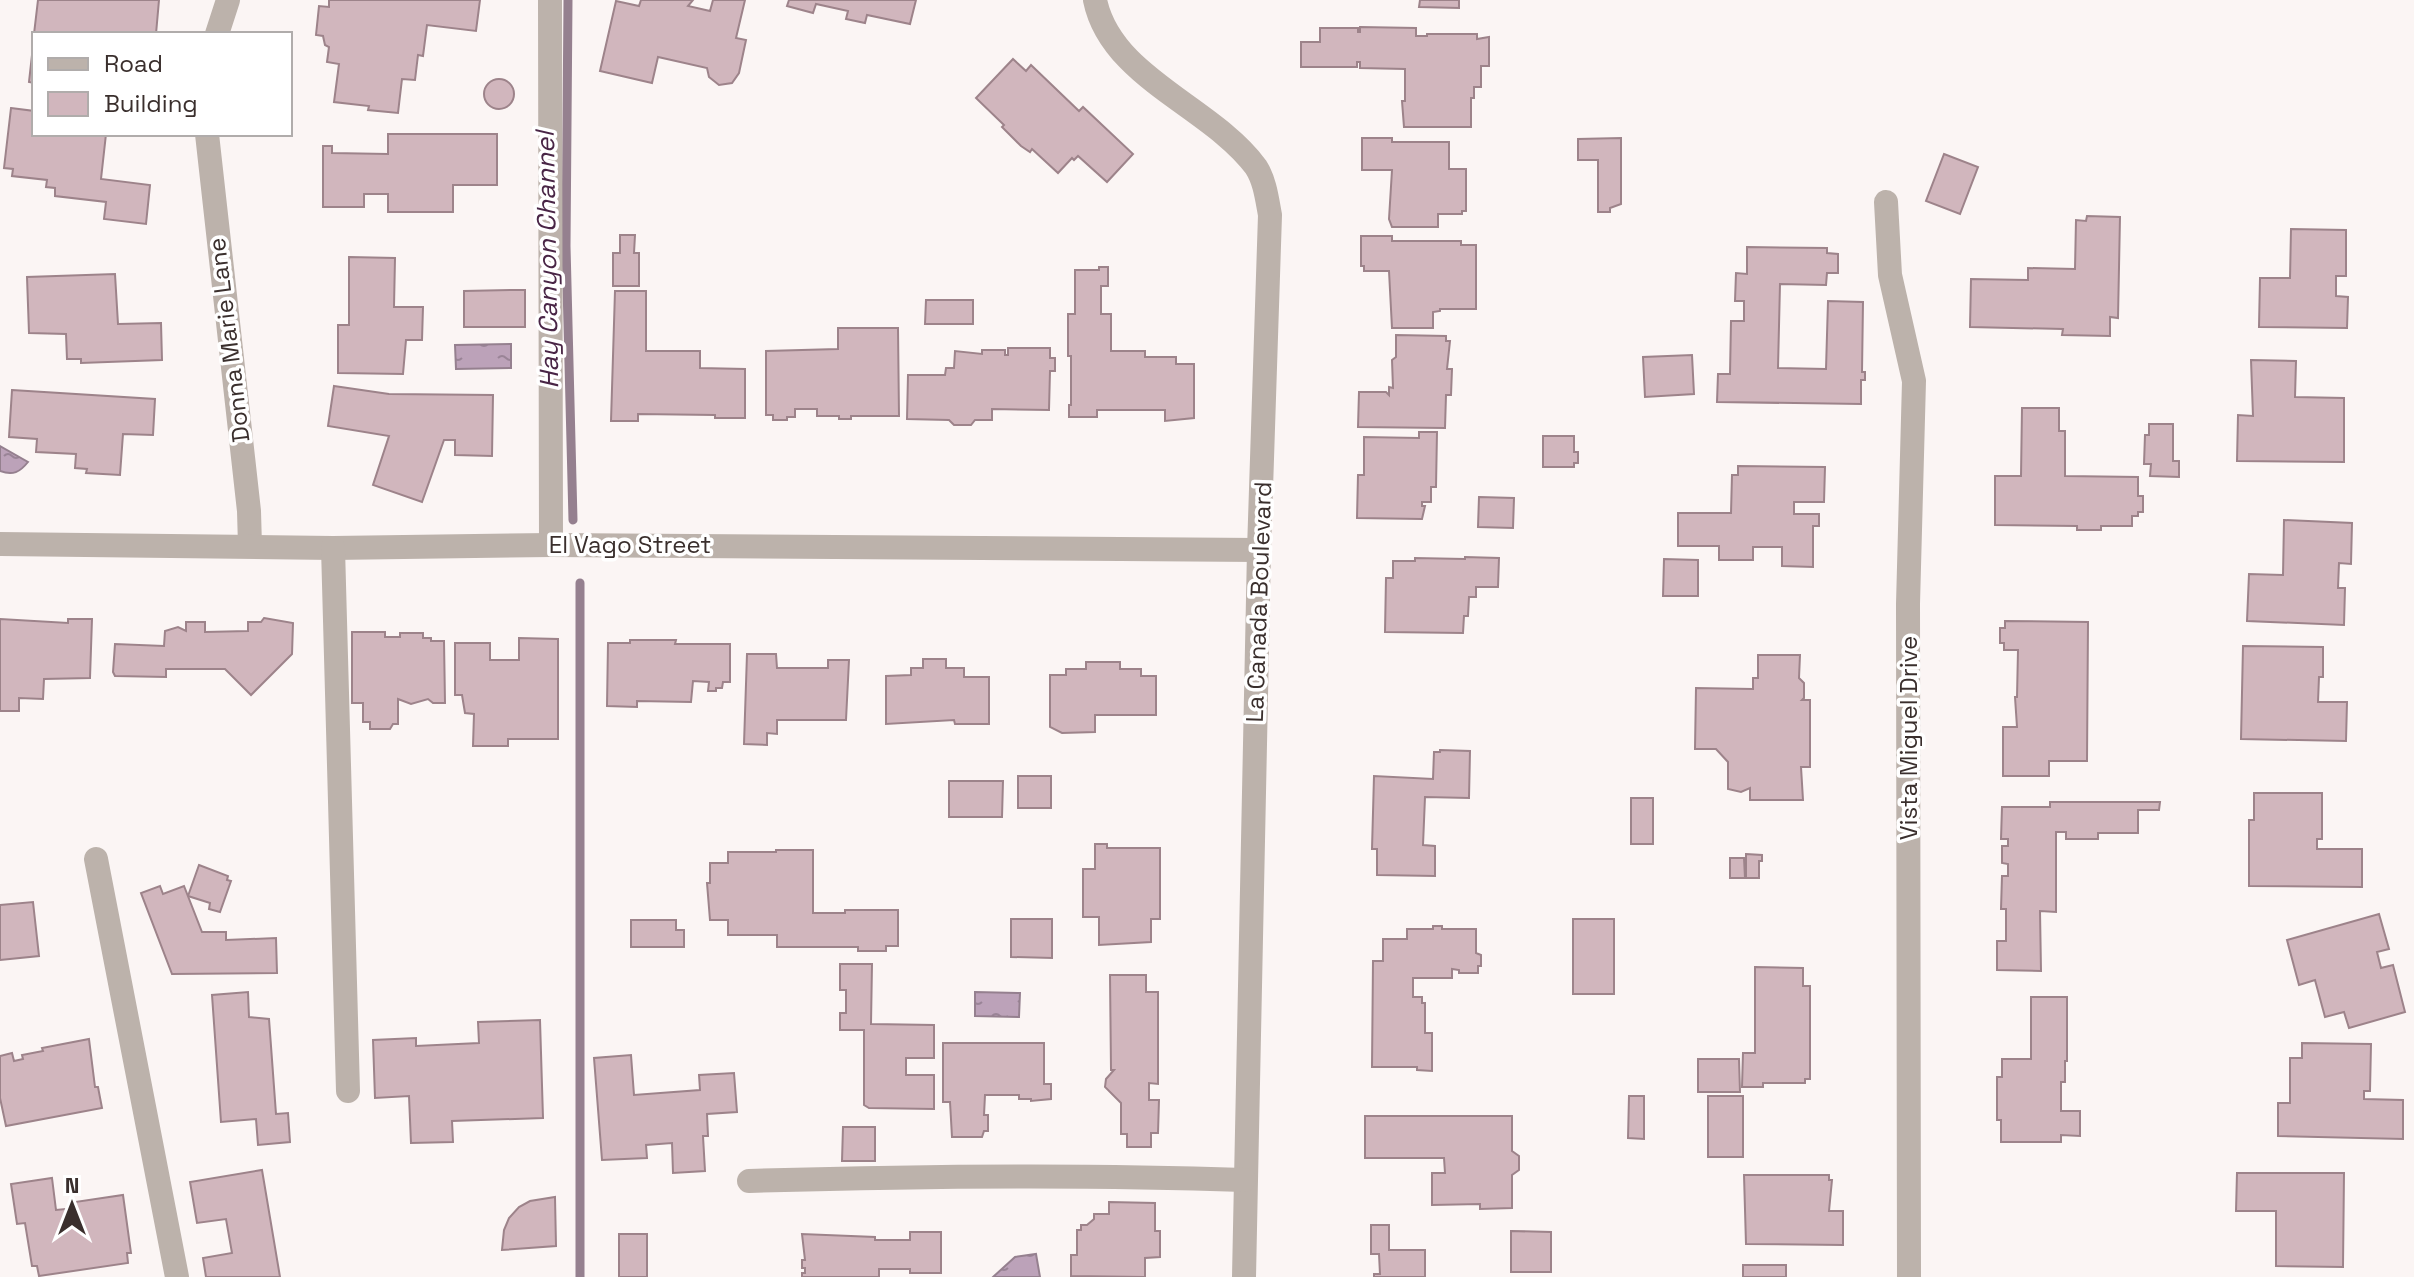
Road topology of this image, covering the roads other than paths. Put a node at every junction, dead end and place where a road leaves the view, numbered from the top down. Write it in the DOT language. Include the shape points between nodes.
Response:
graph roads {
  1 [pos="228,0"];
  2 [pos="550,0"];
  3 [pos="1095,0"];
  4 [pos="218,32"];
  5 [pos="207,136"];
  6 [pos="1886,202"];
  7 [pos="0,544"];
  8 [pos="551,545"];
  9 [pos="250,546"];
  10 [pos="333,548"];
  11 [pos="1259,550"];
  12 [pos="96,859"];
  13 [pos="348,1091"];
  14 [pos="1244,1180"];
  15 [pos="749,1181"];
  16 [pos="177,1277"];
  17 [pos="1244,1277"];
  18 [pos="1909,1277"];
  1 -- 4 [label="street"];
  2 -- 8 [label="street"];
  3 -- 11 [label="street, La Canada Boulevard" via="1098,17 1115,45 1219,129 1257,169 1266,191 1271,228"];
  5 -- 9 [label="street, Donna Marie Lane"];
  6 -- 18 [label="street, Vista Miguel Drive" via="1890,275 1914,381 1908,604"];
  7 -- 9 [label="street, El Vago Street"];
  8 -- 10 [label="street, El Vago Street"];
  8 -- 11 [label="street, El Vago Street"];
  9 -- 10 [label="street, El Vago Street"];
  10 -- 13 [label="street"];
  11 -- 14 [label="street, La Canada Boulevard"];
  12 -- 16 [label="street"];
  14 -- 15 [label="street" via="943,1175"];
  14 -- 17 [label="street, La Canada Boulevard"];
}
